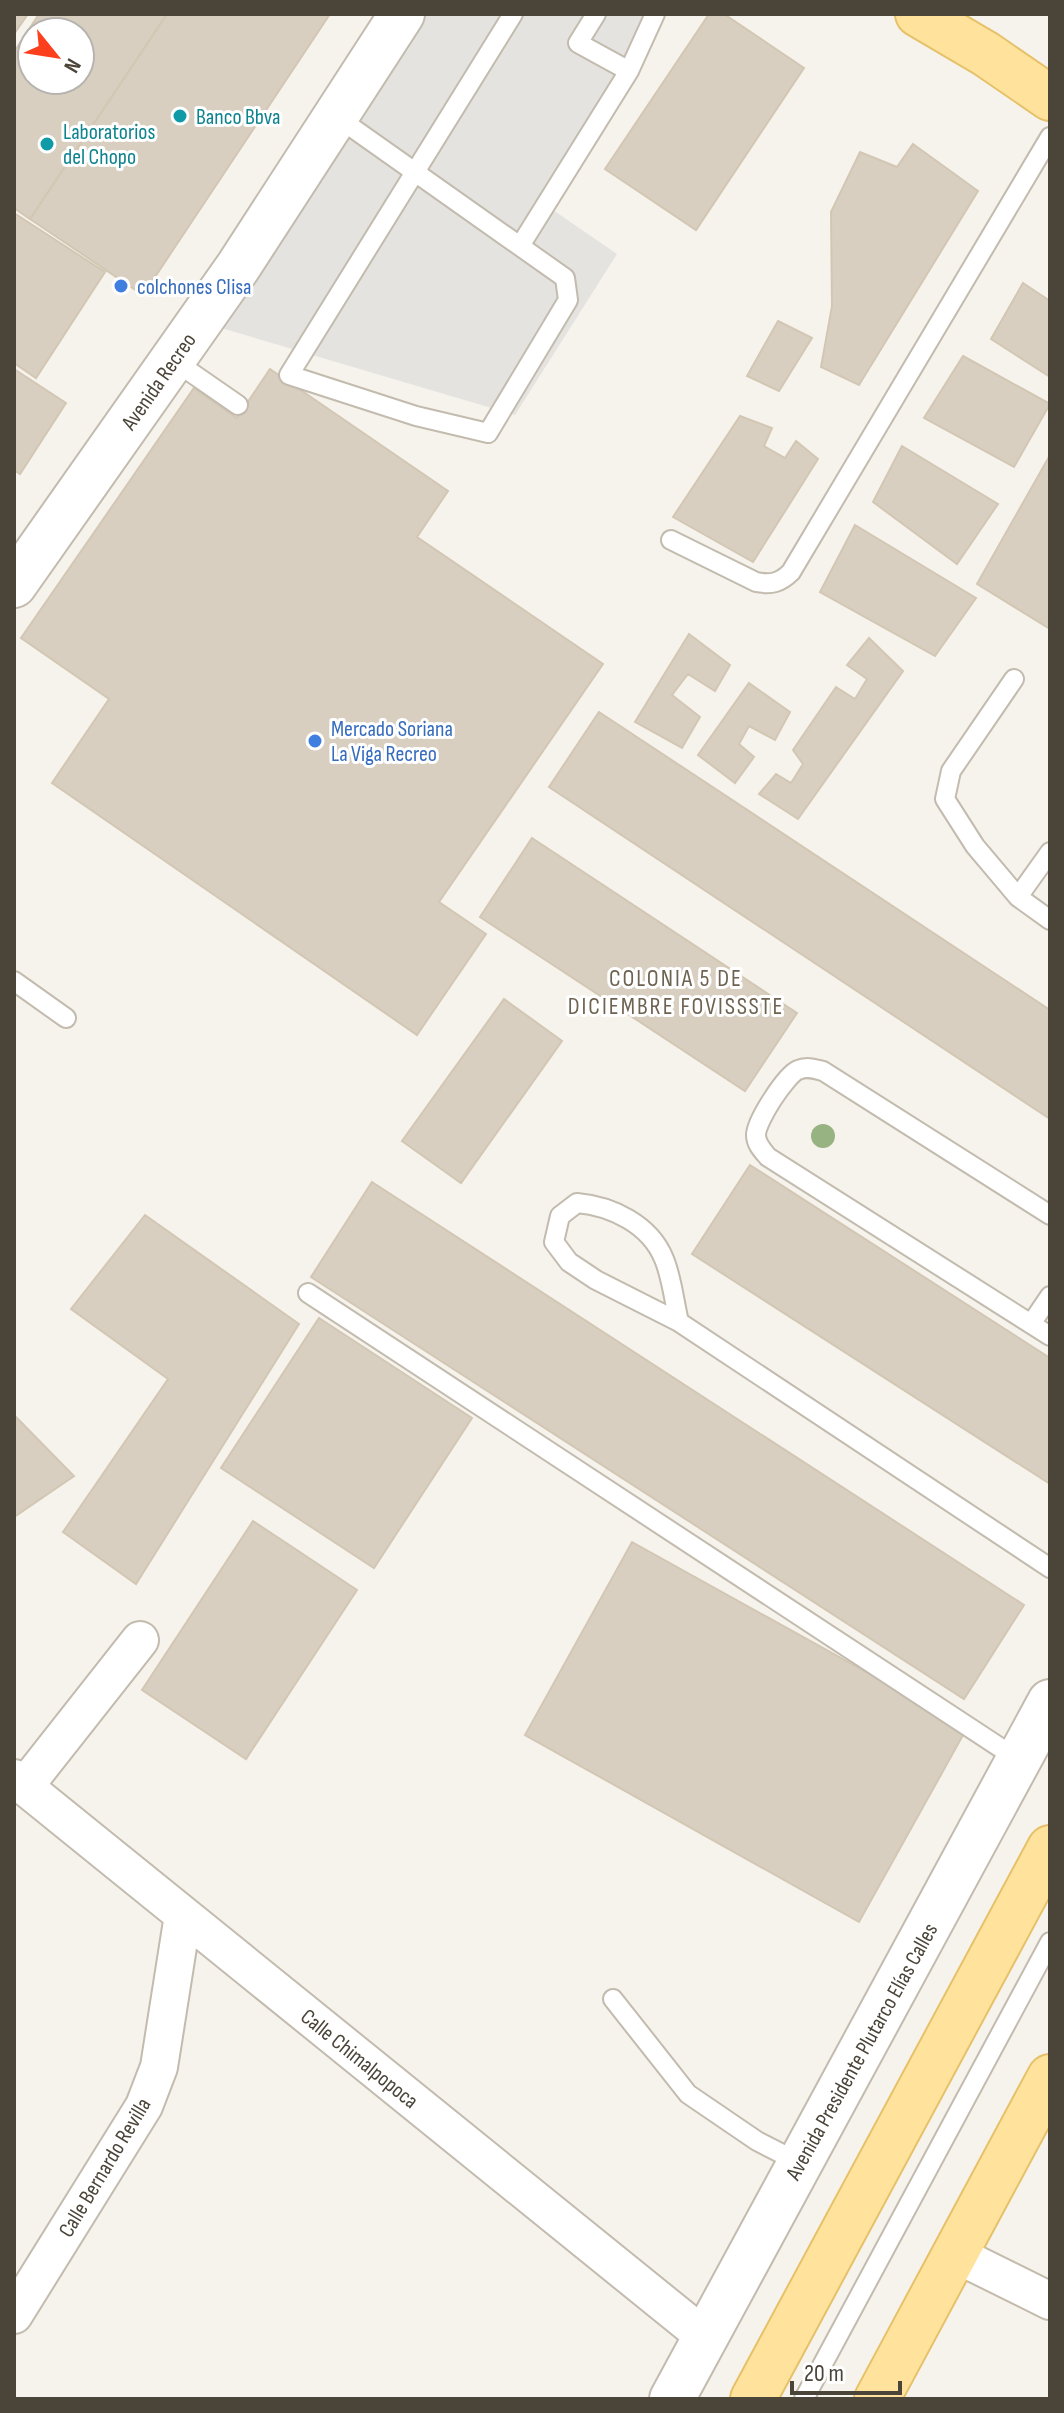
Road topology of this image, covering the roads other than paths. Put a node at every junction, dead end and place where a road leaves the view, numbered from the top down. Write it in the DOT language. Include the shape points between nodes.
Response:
graph roads {
  1 [pos="402,14"];
  2 [pos="513,14"];
  3 [pos="596,14"];
  4 [pos="655,14"];
  5 [pos="918,14"];
  6 [pos="629,71"];
  7 [pos="1050,98"];
  8 [pos="337,117"];
  9 [pos="1050,137"];
  10 [pos="414,173"];
  11 [pos="520,246"];
  12 [pos="173,360"];
  13 [pos="238,405"];
  14 [pos="671,540"];
  15 [pos="14,585"];
  16 [pos="1014,679"];
  17 [pos="1050,852"];
  18 [pos="1018,897"];
  19 [pos="1050,920"];
  20 [pos="14,981"];
  21 [pos="66,1018"];
  22 [pos="1050,1215"];
  23 [pos="308,1293"];
  24 [pos="1050,1296"];
  25 [pos="679,1322"];
  26 [pos="1031,1324"];
  27 [pos="1050,1336"];
  28 [pos="1050,1568"];
  29 [pos="140,1640"];
  30 [pos="1050,1702"];
  31 [pos="1019,1760"];
  32 [pos="20,1782"];
  33 [pos="1050,1848"];
  34 [pos="183,1915"];
  35 [pos="1050,1942"];
  36 [pos="613,1999"];
  37 [pos="1050,2077"];
  38 [pos="800,2163"];
  39 [pos="955,2254"];
  40 [pos="1050,2301"];
  41 [pos="14,2315"];
  42 [pos="705,2337"];
  43 [pos="672,2399"];
  44 [pos="753,2399"];
  45 [pos="804,2399"];
  46 [pos="877,2399"];
  1 -- 8 [label="street, Avenida Recreo"];
  2 -- 10 [label="lane"];
  3 -- 6 [label="lane" via="578,43"];
  4 -- 6 [label="lane"];
  5 -- 7 [label="main road"];
  6 -- 11 [label="lane"];
  8 -- 10 [label="lane"];
  8 -- 12 [label="street, Avenida Recreo"];
  9 -- 14 [label="lane" via="791,572 782,581 756,582"];
  10 -- 11 [label="lane"];
  10 -- 11 [label="lane" via="289,375 488,433 568,300 565,278"];
  12 -- 13 [label="lane"];
  12 -- 15 [label="street, Avenida Recreo"];
  16 -- 18 [label="lane" via="951,771 945,799 975,846"];
  17 -- 18 [label="lane"];
  18 -- 19 [label="lane"];
  20 -- 21 [label="lane"];
  22 -- 26 [label="lane" via="810,1067 786,1080 756,1133 768,1157"];
  23 -- 31 [label="lane"];
  24 -- 26 [label="lane"];
  25 -- 25 [label="lane" via="569,1262 554,1242 560,1216 577,1203 600,1205 650,1236 664,1258"];
  25 -- 28 [label="lane"];
  26 -- 27 [label="lane"];
  29 -- 32 [label="street"];
  30 -- 31 [label="street, Avenida Presidente Plutarco Elías Calles"];
  31 -- 38 [label="street, Avenida Presidente Plutarco Elías Calles"];
  32 -- 34 [label="street, Calle Chimalpopoca"];
  33 -- 44 [label="main road"];
  34 -- 41 [label="street, Calle Bernardo Revilla" via="159,2067 144,2106"];
  34 -- 42 [label="street, Calle Chimalpopoca"];
  35 -- 45 [label="lane"];
  36 -- 38 [label="lane" via="688,2094"];
  37 -- 39 [label="main road"];
  38 -- 42 [label="street, Avenida Presidente Plutarco Elías Calles"];
  39 -- 40 [label="street"];
  39 -- 46 [label="main road"];
  42 -- 43 [label="street, Avenida Presidente Plutarco Elías Calles"];
}
